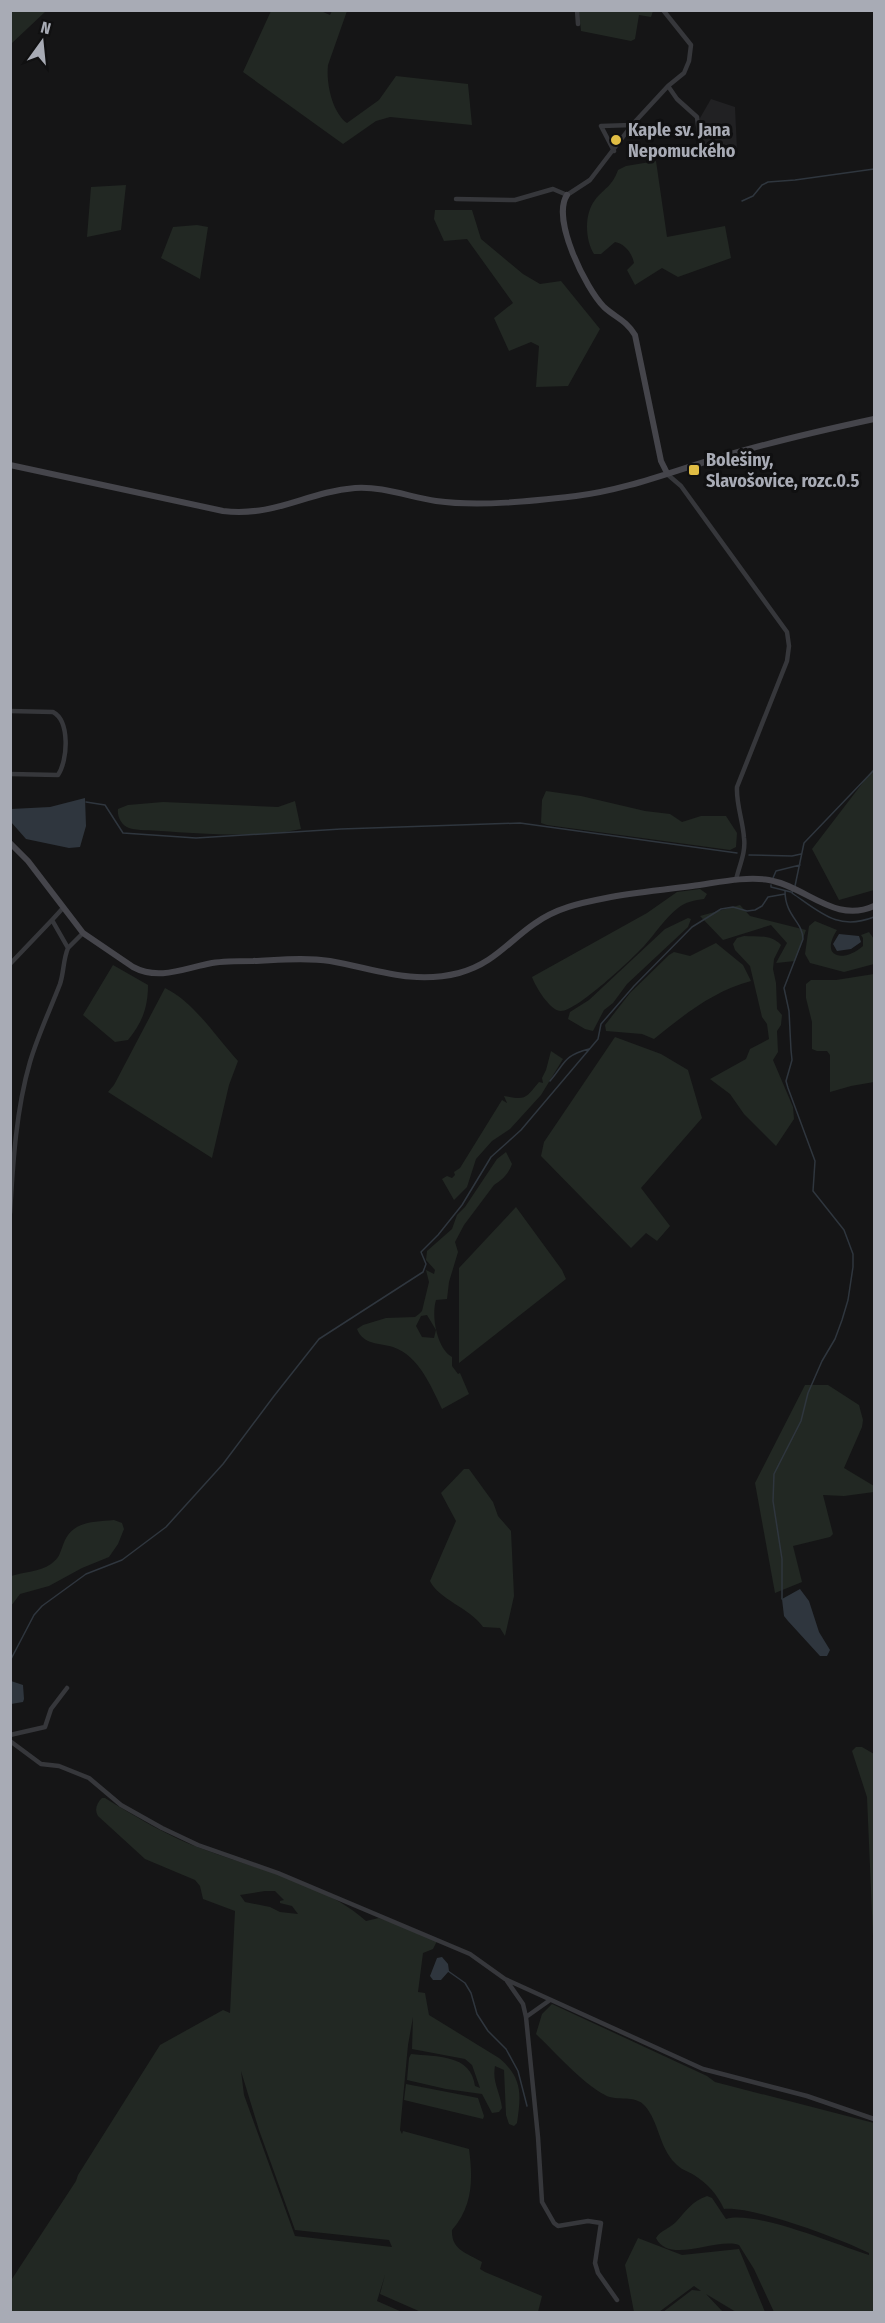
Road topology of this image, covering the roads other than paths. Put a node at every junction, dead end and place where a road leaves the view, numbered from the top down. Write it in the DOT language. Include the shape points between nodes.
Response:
graph roads {
  1 [pos="663,10"];
  2 [pos="577,11"];
  3 [pos="568,13"];
  4 [pos="578,24"];
  5 [pos="668,86"];
  6 [pos="632,125"];
  7 [pos="701,150"];
  8 [pos="614,151"];
  9 [pos="567,195"];
  10 [pos="456,199"];
  11 [pos="874,419"];
  12 [pos="10,465"];
  13 [pos="667,473"];
  14 [pos="10,711"];
  15 [pos="10,774"];
  16 [pos="10,843"];
  17 [pos="736,880"];
  18 [pos="874,906"];
  19 [pos="63,908"];
  20 [pos="52,920"];
  21 [pos="83,933"];
  22 [pos="69,948"];
  23 [pos="10,964"];
  24 [pos="10,1213"];
  25 [pos="67,1688"];
  26 [pos="10,1735"];
  27 [pos="10,1741"];
  28 [pos="506,1979"];
  29 [pos="550,2000"];
  30 [pos="526,2017"];
  31 [pos="874,2119"];
  32 [pos="617,2300"];
  1 -- 5 [label="street" via="691,45 684,73"];
  2 -- 3 [label="street"];
  2 -- 4 [label="street"];
  5 -- 6 [label="street"];
  5 -- 7 [label="street" via="697,117"];
  6 -- 8 [label="street"];
  6 -- 8 [label="street" via="601,126"];
  8 -- 9 [label="street" via="590,180"];
  9 -- 10 [label="street" via="553,189 515,200"];
  9 -- 13 [label="street" via="563,207 575,261 604,307 629,324 635,335 661,461"];
  11 -- 13 [label="street" via="778,440"];
  12 -- 13 [label="street" via="243,513 357,488 437,501 501,501 603,492"];
  13 -- 17 [label="street" via="681,486 787,632 787,661 737,787 745,839"];
  14 -- 15 [label="street" via="57,713 66,748 58,775"];
  16 -- 19 [label="street"];
  17 -- 18 [label="street" via="763,879 789,886 838,910 858,912"];
  17 -- 21 [label="street" via="574,904 551,913 488,961 459,973 427,978 398,977 314,960 229,961 150,974"];
  19 -- 20 [label="street"];
  19 -- 21 [label="street"];
  20 -- 22 [label="street"];
  20 -- 23 [label="street"];
  21 -- 22 [label="street"];
  22 -- 24 [label="street" via="20,1103"];
  25 -- 26 [label="street" via="51,1709 45,1726"];
  27 -- 28 [label="street" via="41,1764 59,1766 89,1778 121,1805 162,1828 461,1950"];
  28 -- 29 [label="street"];
  28 -- 30 [label="street" via="523,2004"];
  29 -- 30 [label="street"];
  29 -- 31 [label="street" via="703,2069 807,2096"];
  30 -- 32 [label="street" via="542,2202 558,2226 601,2223 596,2268"];
}
